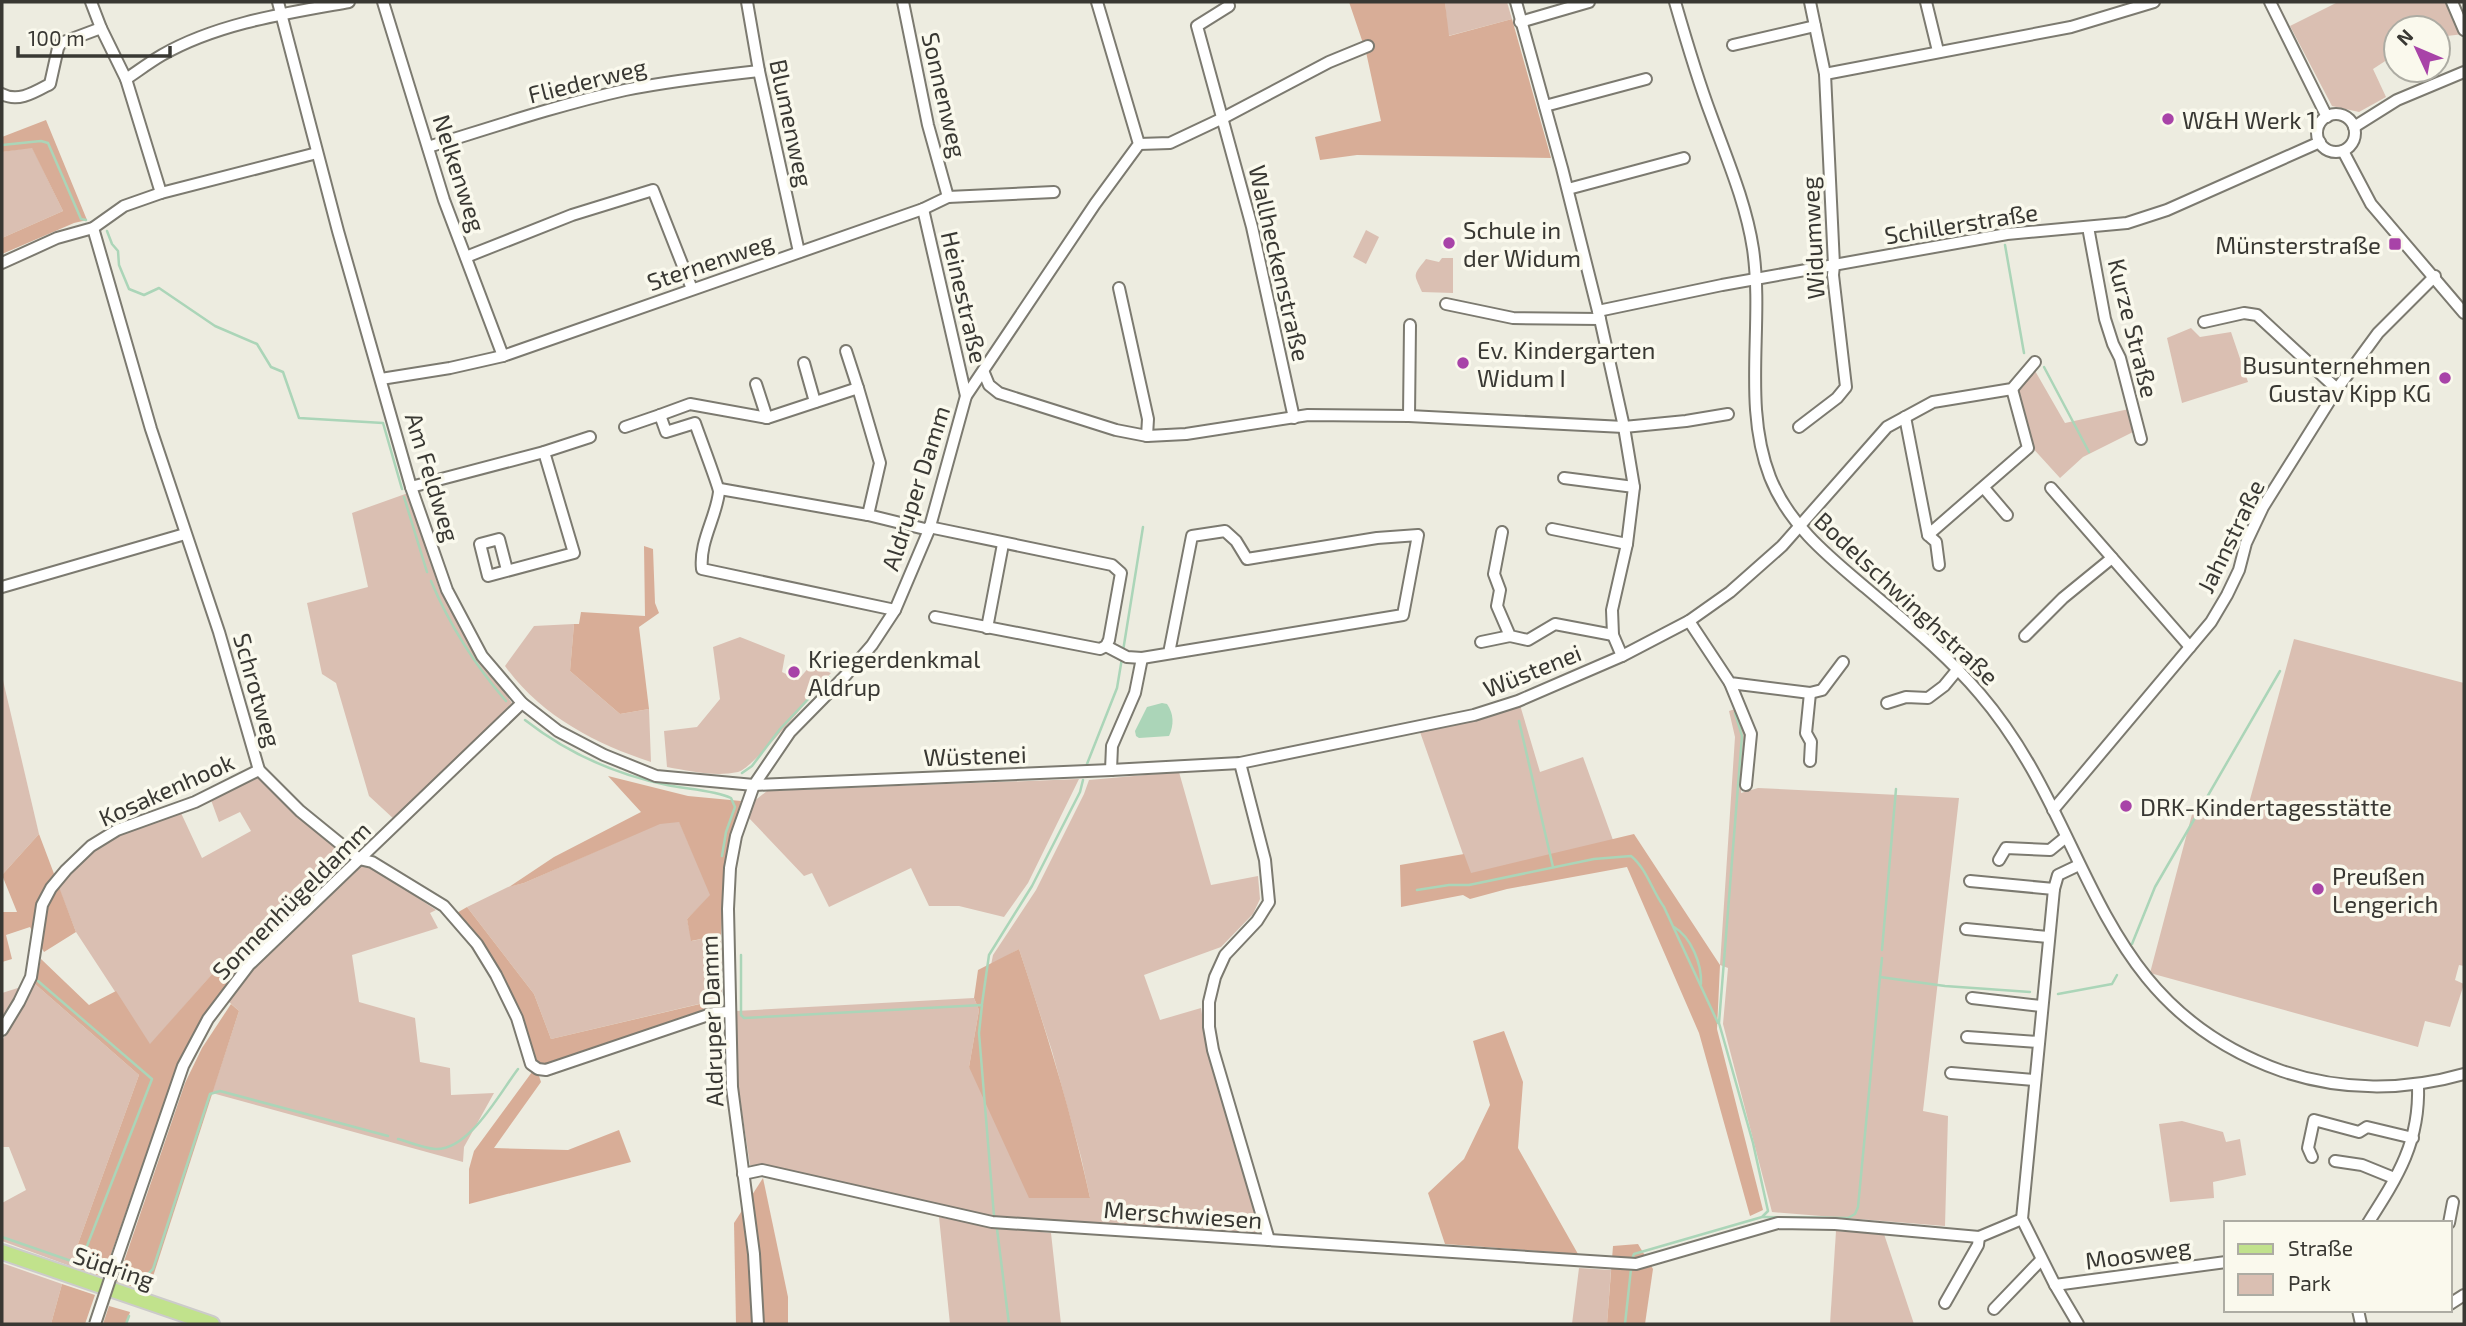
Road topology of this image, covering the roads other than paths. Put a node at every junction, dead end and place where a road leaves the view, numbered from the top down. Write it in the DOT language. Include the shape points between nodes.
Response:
graph roads {
  1 [pos="92,2"];
  2 [pos="278,2"];
  3 [pos="349,2"];
  4 [pos="383,2"];
  5 [pos="747,2"];
  6 [pos="903,2"];
  7 [pos="1097,2"];
  8 [pos="1516,2"];
  9 [pos="1589,2"];
  10 [pos="1675,2"];
  11 [pos="1810,2"];
  12 [pos="1926,2"];
  13 [pos="2154,2"];
  14 [pos="2270,2"];
  15 [pos="2452,2"];
  16 [pos="1229,6"];
  17 [pos="281,14"];
  18 [pos="1520,22"];
  19 [pos="1815,26"];
  20 [pos="101,28"];
  21 [pos="2464,30"];
  22 [pos="1368,46"];
  23 [pos="1733,46"];
  24 [pos="1938,51"];
  25 [pos="758,71"];
  26 [pos="2464,72"];
  27 [pos="1825,74"];
  28 [pos="126,79"];
  29 [pos="1646,79"];
  30 [pos="2,94"];
  31 [pos="1545,106"];
  32 [pos="2327,117"];
  33 [pos="1223,118"];
  34 [pos="2354,127"];
  35 [pos="2320,142"];
  36 [pos="1139,144"];
  37 [pos="428,146"];
  38 [pos="2343,151"];
  39 [pos="317,153"];
  40 [pos="1684,158"];
  41 [pos="1568,189"];
  42 [pos="1054,192"];
  43 [pos="161,193"];
  44 [pos="948,197"];
  45 [pos="923,209"];
  46 [pos="2088,227"];
  47 [pos="93,228"];
  48 [pos="799,252"];
  49 [pos="466,257"];
  50 [pos="2,263"];
  51 [pos="1835,265"];
  52 [pos="2435,275"];
  53 [pos="1755,279"];
  54 [pos="1119,288"];
  55 [pos="692,289"];
  56 [pos="1446,304"];
  57 [pos="2464,313"];
  58 [pos="1599,315"];
  59 [pos="2204,322"];
  60 [pos="1410,325"];
  61 [pos="846,351"];
  62 [pos="503,356"];
  63 [pos="2035,362"];
  64 [pos="804,363"];
  65 [pos="984,373"];
  66 [pos="381,379"];
  67 [pos="756,384"];
  68 [pos="858,388"];
  69 [pos="2012,389"];
  70 [pos="2337,389"];
  71 [pos="966,396"];
  72 [pos="815,402"];
  73 [pos="690,404"];
  74 [pos="1728,414"];
  75 [pos="660,415"];
  76 [pos="1409,416"];
  77 [pos="767,418"];
  78 [pos="1294,418"];
  79 [pos="1905,418"];
  80 [pos="695,424"];
  81 [pos="625,426"];
  82 [pos="1624,427"];
  83 [pos="1799,427"];
  84 [pos="1147,436"];
  85 [pos="590,437"];
  86 [pos="2141,439"];
  87 [pos="544,452"];
  88 [pos="1564,478"];
  89 [pos="411,487"];
  90 [pos="1634,487"];
  91 [pos="1984,488"];
  92 [pos="2051,488"];
  93 [pos="720,489"];
  94 [pos="868,515"];
  95 [pos="2007,515"];
  96 [pos="1800,527"];
  97 [pos="929,529"];
  98 [pos="1552,529"];
  99 [pos="1502,532"];
  100 [pos="186,534"];
  101 [pos="1928,535"];
  102 [pos="1003,544"];
  103 [pos="1627,544"];
  104 [pos="2112,558"];
  105 [pos="1939,565"];
  106 [pos="507,570"];
  107 [pos="2,587"];
  108 [pos="895,610"];
  109 [pos="936,617"];
  110 [pos="1689,621"];
  111 [pos="987,628"];
  112 [pos="1613,635"];
  113 [pos="1510,636"];
  114 [pos="2025,636"];
  115 [pos="1481,642"];
  116 [pos="1106,646"];
  117 [pos="2190,648"];
  118 [pos="1169,653"];
  119 [pos="1622,656"];
  120 [pos="1142,657"];
  121 [pos="1843,662"];
  122 [pos="1958,669"];
  123 [pos="1730,683"];
  124 [pos="1810,693"];
  125 [pos="522,703"];
  126 [pos="1887,703"];
  127 [pos="1810,761"];
  128 [pos="1240,763"];
  129 [pos="259,770"];
  130 [pos="1111,771"];
  131 [pos="754,785"];
  132 [pos="1746,785"];
  133 [pos="2053,810"];
  134 [pos="2066,837"];
  135 [pos="359,859"];
  136 [pos="1999,860"];
  137 [pos="2080,865"];
  138 [pos="1970,881"];
  139 [pos="2054,889"];
  140 [pos="1966,929"];
  141 [pos="2048,937"];
  142 [pos="1972,998"];
  143 [pos="2041,1006"];
  144 [pos="728,1012"];
  145 [pos="2,1030"];
  146 [pos="1967,1037"];
  147 [pos="2039,1042"];
  148 [pos="1951,1073"];
  149 [pos="2464,1074"];
  150 [pos="2034,1080"];
  151 [pos="2418,1085"];
  152 [pos="2413,1138"];
  153 [pos="2312,1157"];
  154 [pos="2335,1161"];
  155 [pos="743,1174"];
  156 [pos="2393,1178"];
  157 [pos="2453,1202"];
  158 [pos="2022,1219"];
  159 [pos="2369,1221"];
  160 [pos="2449,1221"];
  161 [pos="1979,1237"];
  162 [pos="1269,1240"];
  163 [pos="2,1252"];
  164 [pos="2041,1260"];
  165 [pos="2224,1262"];
  166 [pos="2055,1285"];
  167 [pos="1945,1303"];
  168 [pos="1994,1309"];
  169 [pos="95,1324"];
  170 [pos="212,1324"];
  171 [pos="758,1324"];
  172 [pos="2078,1324"];
  1 -- 20 [label="street"];
  2 -- 17 [label="street, Am Feldweg"];
  3 -- 17 [label="street"];
  4 -- 37 [label="street, Nelkenweg"];
  5 -- 25 [label="street, Blumenweg"];
  6 -- 44 [label="street, Sonnenweg"];
  7 -- 36 [label="street"];
  8 -- 18 [label="street"];
  9 -- 18 [label="street"];
  10 -- 53 [label="street, Bodelschwinghstraße" via="1744,207"];
  11 -- 19 [label="street, Widumweg"];
  12 -- 24 [label="street"];
  13 -- 24 [label="street" via="2071,27"];
  14 -- 32 [label="street"];
  15 -- 21 [label="street"];
  16 -- 33 [label="street, Wallheckenstraße" via="1197,26"];
  17 -- 28 [label="street" via="208,35 164,54"];
  17 -- 39 [label="street, Am Feldweg"];
  18 -- 31 [label="street"];
  19 -- 23 [label="street"];
  19 -- 27 [label="street, Widumweg"];
  20 -- 28 [label="street"];
  20 -- 30 [label="street" via="61,43 50,84 27,96"];
  22 -- 33 [label="street"];
  24 -- 27 [label="street"];
  25 -- 37 [label="street, Fliederweg" via="626,90"];
  25 -- 48 [label="street, Blumenweg"];
  26 -- 34 [label="street" via="2397,100"];
  27 -- 51 [label="street, Widumweg"];
  28 -- 43 [label="street"];
  29 -- 31 [label="street"];
  31 -- 41 [label="street"];
  32 -- 34 [label="street" via="2343,115"];
  32 -- 35 [label="street" via="2318,128"];
  33 -- 36 [label="street" via="1170,143"];
  33 -- 78 [label="street, Wallheckenstraße"];
  34 -- 38 [label="street" via="2353,142"];
  35 -- 38 [label="street" via="2329,150"];
  35 -- 46 [label="street, Schillerstraße" via="2167,210 2127,223"];
  36 -- 65 [label="street, Aldruper Damm"];
  37 -- 49 [label="street, Nelkenweg"];
  38 -- 52 [label="street" via="2371,204"];
  39 -- 43 [label="street"];
  39 -- 66 [label="street, Am Feldweg"];
  40 -- 41 [label="street"];
  41 -- 58 [label="street"];
  42 -- 44 [label="street, Sternenweg"];
  43 -- 47 [label="street" via="124,206"];
  44 -- 45 [label="street, Sternenweg"];
  45 -- 48 [label="street, Sternenweg"];
  45 -- 71 [label="street, Heinestraße"];
  46 -- 51 [label="street, Schillerstraße" via="2007,234"];
  46 -- 86 [label="street, Kurze Straße" via="2105,318"];
  47 -- 50 [label="street" via="57,238"];
  47 -- 100 [label="street, Schrotweg"];
  48 -- 55 [label="street, Sternenweg"];
  49 -- 55 [label="street" via="572,215 653,190"];
  49 -- 62 [label="street, Nelkenweg"];
  51 -- 53 [label="street, Schillerstraße"];
  51 -- 83 [label="street, Widumweg" via="1846,387"];
  52 -- 57 [label="street"];
  52 -- 70 [label="street, Jahnstraße" via="2378,333"];
  53 -- 58 [label="street, Schillerstraße"];
  53 -- 96 [label="street, Bodelschwinghstraße" via="1759,436 1770,477"];
  54 -- 84 [label="street" via="1148,419"];
  55 -- 62 [label="street, Sternenweg"];
  56 -- 58 [label="street, Schillerstraße" via="1513,318"];
  58 -- 82 [label="street"];
  59 -- 70 [label="street" via="2244,313 2257,315"];
  60 -- 76 [label="street"];
  61 -- 68 [label="street"];
  62 -- 66 [label="street, Sternenweg"];
  63 -- 69 [label="street"];
  64 -- 72 [label="street"];
  65 -- 71 [label="street, Aldruper Damm"];
  65 -- 84 [label="street" via="999,393"];
  66 -- 89 [label="street, Am Feldweg"];
  67 -- 77 [label="street"];
  68 -- 72 [label="street"];
  68 -- 94 [label="street" via="880,463"];
  69 -- 79 [label="street, Wüstenei" via="1933,402"];
  69 -- 91 [label="street" via="2028,448"];
  70 -- 117 [label="street, Jahnstraße" via="2263,507 2227,596"];
  71 -- 97 [label="street, Aldruper Damm"];
  72 -- 77 [label="street"];
  73 -- 75 [label="street"];
  73 -- 77 [label="street"];
  73 -- 80 [label="street"];
  74 -- 82 [label="street"];
  75 -- 80 [label="street" via="666,432"];
  75 -- 81 [label="street"];
  76 -- 78 [label="street"];
  76 -- 82 [label="street"];
  78 -- 84 [label="street"];
  79 -- 96 [label="street, Wüstenei" via="1887,427"];
  79 -- 101 [label="street"];
  80 -- 93 [label="street"];
  82 -- 90 [label="street"];
  85 -- 87 [label="street"];
  87 -- 89 [label="street"];
  87 -- 106 [label="street" via="574,553"];
  88 -- 90 [label="street"];
  89 -- 125 [label="street, Am Feldweg" via="446,590 482,656"];
  90 -- 103 [label="street"];
  91 -- 95 [label="street"];
  91 -- 101 [label="street"];
  92 -- 104 [label="street"];
  93 -- 94 [label="street"];
  93 -- 108 [label="street" via="701,557 702,569"];
  94 -- 97 [label="street"];
  96 -- 110 [label="street, Wüstenei" via="1757,569"];
  96 -- 122 [label="street, Bodelschwinghstraße"];
  97 -- 102 [label="street"];
  97 -- 108 [label="street, Aldruper Damm"];
  98 -- 103 [label="street"];
  99 -- 113 [label="street" via="1494,574 1500,590 1497,606"];
  100 -- 107 [label="street"];
  100 -- 129 [label="street, Schrotweg"];
  101 -- 105 [label="street" via="1936,542"];
  102 -- 111 [label="street"];
  102 -- 116 [label="street" via="1119,570"];
  103 -- 112 [label="street" via="1612,610"];
  104 -- 114 [label="street"];
  104 -- 117 [label="street"];
  108 -- 131 [label="street, Aldruper Damm" via="872,645 790,732"];
  109 -- 111 [label="street"];
  110 -- 119 [label="street, Wüstenei"];
  110 -- 123 [label="street"];
  111 -- 116 [label="street" via="1100,649"];
  112 -- 113 [label="street" via="1555,624 1528,640"];
  112 -- 119 [label="street"];
  113 -- 115 [label="street"];
  116 -- 120 [label="street" via="1122,655"];
  117 -- 133 [label="street, Jahnstraße"];
  118 -- 118 [label="street" via="1192,536 1225,531 1247,559 1418,534 1403,615"];
  118 -- 120 [label="street"];
  119 -- 128 [label="street, Wüstenei" via="1474,715"];
  120 -- 130 [label="street" via="1135,693 1112,746"];
  121 -- 124 [label="street" via="1822,690"];
  122 -- 126 [label="street" via="1928,698 1906,697"];
  122 -- 133 [label="street, Bodelschwinghstraße" via="1997,714"];
  123 -- 124 [label="street"];
  123 -- 132 [label="street" via="1751,734"];
  124 -- 127 [label="street" via="1806,733 1811,742"];
  125 -- 131 [label="street, Am Feldweg" via="558,731 656,776"];
  125 -- 135 [label="street, Sonnenhügeldamm"];
  128 -- 130 [label="street, Wüstenei"];
  128 -- 162 [label="street" via="1265,860 1269,902 1226,955 1215,977 1209,1027"];
  129 -- 135 [label="street, Schrotweg"];
  129 -- 145 [label="street, Kosakenhook" via="195,802 117,830 65,870 43,905 31,977"];
  130 -- 131 [label="street, Wüstenei"];
  131 -- 144 [label="street, Aldruper Damm" via="730,868"];
  133 -- 134 [label="street, Bodelschwinghstraße"];
  134 -- 136 [label="street" via="2050,850 2006,848"];
  134 -- 137 [label="street, Bodelschwinghstraße"];
  135 -- 144 [label="street, Schrotweg" via="372,862 444,906 478,944 517,1018 531,1064 538,1069"];
  135 -- 169 [label="street, Sonnenhügeldamm, bridge" via="249,965 208,1019 183,1066"];
  137 -- 139 [label="street" via="2059,875"];
  137 -- 151 [label="street, Bodelschwinghstraße" via="2118,940 2143,976 2184,1017 2219,1042 2309,1079 2358,1086"];
  138 -- 139 [label="street"];
  139 -- 141 [label="street"];
  140 -- 141 [label="street"];
  141 -- 143 [label="street"];
  142 -- 143 [label="street"];
  143 -- 147 [label="street"];
  144 -- 155 [label="street, Aldruper Damm"];
  146 -- 147 [label="street"];
  147 -- 150 [label="street"];
  148 -- 150 [label="street"];
  149 -- 151 [label="street, Bodelschwinghstraße"];
  150 -- 158 [label="street"];
  151 -- 152 [label="street"];
  152 -- 153 [label="street" via="2367,1126 2359,1132 2314,1120 2308,1148"];
  152 -- 156 [label="street"];
  154 -- 156 [label="street" via="2362,1165"];
  155 -- 162 [label="street, Merschwiesen" via="762,1170 992,1222"];
  155 -- 171 [label="street, Aldruper Damm"];
  156 -- 159 [label="street"];
  157 -- 160 [label="street"];
  158 -- 161 [label="street"];
  158 -- 164 [label="street"];
  161 -- 162 [label="street, Merschwiesen" via="1778,1223 1631,1264"];
  161 -- 167 [label="street"];
  163 -- 170 [label="main road, Südring"];
  164 -- 166 [label="street"];
  164 -- 168 [label="street"];
  165 -- 166 [label="street, Moosweg"];
  166 -- 172 [label="street"];
}
